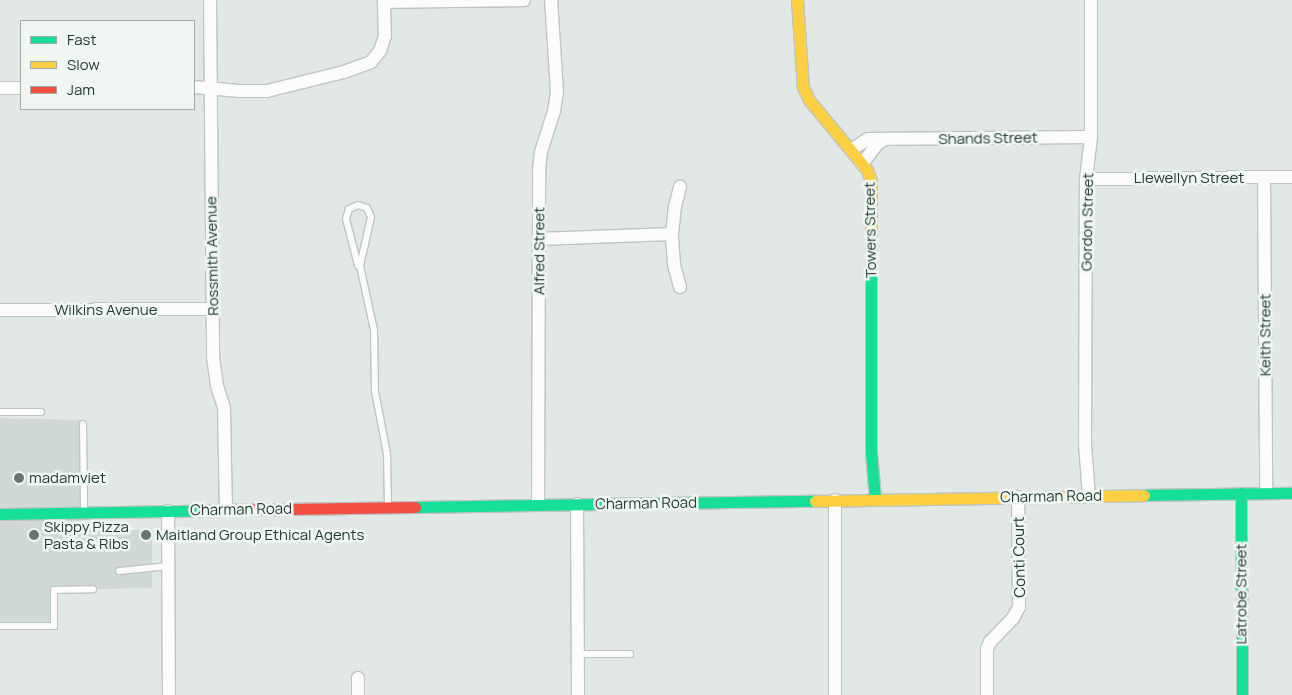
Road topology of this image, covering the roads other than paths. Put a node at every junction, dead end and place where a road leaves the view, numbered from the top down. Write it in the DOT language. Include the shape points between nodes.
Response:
graph roads {
  1 [pos="210,0"];
  2 [pos="524,0"];
  3 [pos="551,0"];
  4 [pos="797,0"];
  5 [pos="1091,0"];
  6 [pos="384,1"];
  7 [pos="195,87"];
  8 [pos="211,87"];
  9 [pos="0,88"];
  10 [pos="20,88"];
  11 [pos="1091,137"];
  12 [pos="885,139"];
  13 [pos="851,150"];
  14 [pos="862,164"];
  15 [pos="1264,178"];
  16 [pos="1292,178"];
  17 [pos="1086,179"];
  18 [pos="680,187"];
  19 [pos="672,234"];
  20 [pos="539,239"];
  21 [pos="360,266"];
  22 [pos="680,287"];
  23 [pos="213,309"];
  24 [pos="0,310"];
  25 [pos="0,412"];
  26 [pos="41,412"];
  27 [pos="83,424"];
  28 [pos="871,452"];
  29 [pos="1266,493"];
  30 [pos="1292,493"];
  31 [pos="1240,494"];
  32 [pos="1085,496"];
  33 [pos="1018,497"];
  34 [pos="871,499"];
  35 [pos="835,500"];
  36 [pos="538,504"];
  37 [pos="576,504"];
  38 [pos="388,507"];
  39 [pos="226,510"];
  40 [pos="168,511"];
  41 [pos="84,513"];
  42 [pos="0,514"];
  43 [pos="168,566"];
  44 [pos="119,571"];
  45 [pos="93,589"];
  46 [pos="0,626"];
  47 [pos="578,654"];
  48 [pos="630,654"];
  49 [pos="358,678"];
  50 [pos="169,695"];
  51 [pos="358,695"];
  52 [pos="578,695"];
  53 [pos="835,695"];
  54 [pos="987,695"];
  55 [pos="1242,695"];
  1 -- 8 [label="street, Rossmith Avenue"];
  2 -- 6 [label="street"];
  3 -- 20 [label="street, Alfred Street" via="557,92 541,152"];
  4 -- 13 [label="main road, Towers Street" via="803,87"];
  5 -- 11 [label="street, Gordon Street"];
  6 -- 8 [label="street" via="385,36 380,51 371,62 267,91"];
  7 -- 8 [label="street"];
  8 -- 23 [label="street, Rossmith Avenue"];
  9 -- 10 [label="street"];
  11 -- 12 [label="street, Shands Street"];
  11 -- 17 [label="street, Gordon Street"];
  12 -- 13 [label="street, Shands Street" via="864,140"];
  12 -- 14 [label="street" via="877,144"];
  13 -- 14 [label="main road, Towers Street"];
  14 -- 28 [label="main road, Towers Street" via="869,175 872,192"];
  15 -- 16 [label="street, Llewellyn Street"];
  15 -- 17 [label="street, Llewellyn Street"];
  15 -- 29 [label="street, Keith Street"];
  17 -- 32 [label="street, Gordon Street"];
  18 -- 19 [label="street"];
  19 -- 20 [label="street"];
  19 -- 22 [label="street" via="674,265"];
  20 -- 36 [label="street, Alfred Street"];
  21 -- 21 [label="lane" via="346,219 349,209 358,205 367,208 371,216"];
  21 -- 38 [label="lane" via="374,330 375,392 387,454"];
  23 -- 24 [label="street, Wilkins Avenue"];
  23 -- 39 [label="street, Rossmith Avenue" via="214,370 224,408"];
  25 -- 26 [label="lane"];
  27 -- 41 [label="lane"];
  28 -- 34 [label="street, Towers Street"];
  29 -- 30 [label="main road, Charman Road"];
  29 -- 31 [label="main road, Charman Road"];
  31 -- 32 [label="main road, Charman Road"];
  31 -- 55 [label="main road, Latrobe Street"];
  32 -- 33 [label="main road, Charman Road"];
  33 -- 34 [label="main road, Charman Road"];
  33 -- 54 [label="street, Conti Court" via="1019,607 987,649"];
  34 -- 35 [label="main road, Charman Road"];
  35 -- 37 [label="main road, Charman Road"];
  35 -- 53 [label="street"];
  36 -- 37 [label="main road, Charman Road"];
  36 -- 38 [label="main road, Charman Road"];
  37 -- 47 [label="street"];
  38 -- 39 [label="main road, Charman Road"];
  39 -- 40 [label="main road, Charman Road"];
  40 -- 41 [label="main road, Charman Road"];
  40 -- 43 [label="street"];
  41 -- 42 [label="main road, Charman Road"];
  43 -- 44 [label="lane"];
  43 -- 50 [label="street"];
  45 -- 46 [label="lane" via="54,590 54,626"];
  47 -- 48 [label="lane"];
  47 -- 52 [label="street"];
  49 -- 51 [label="street"];
}
